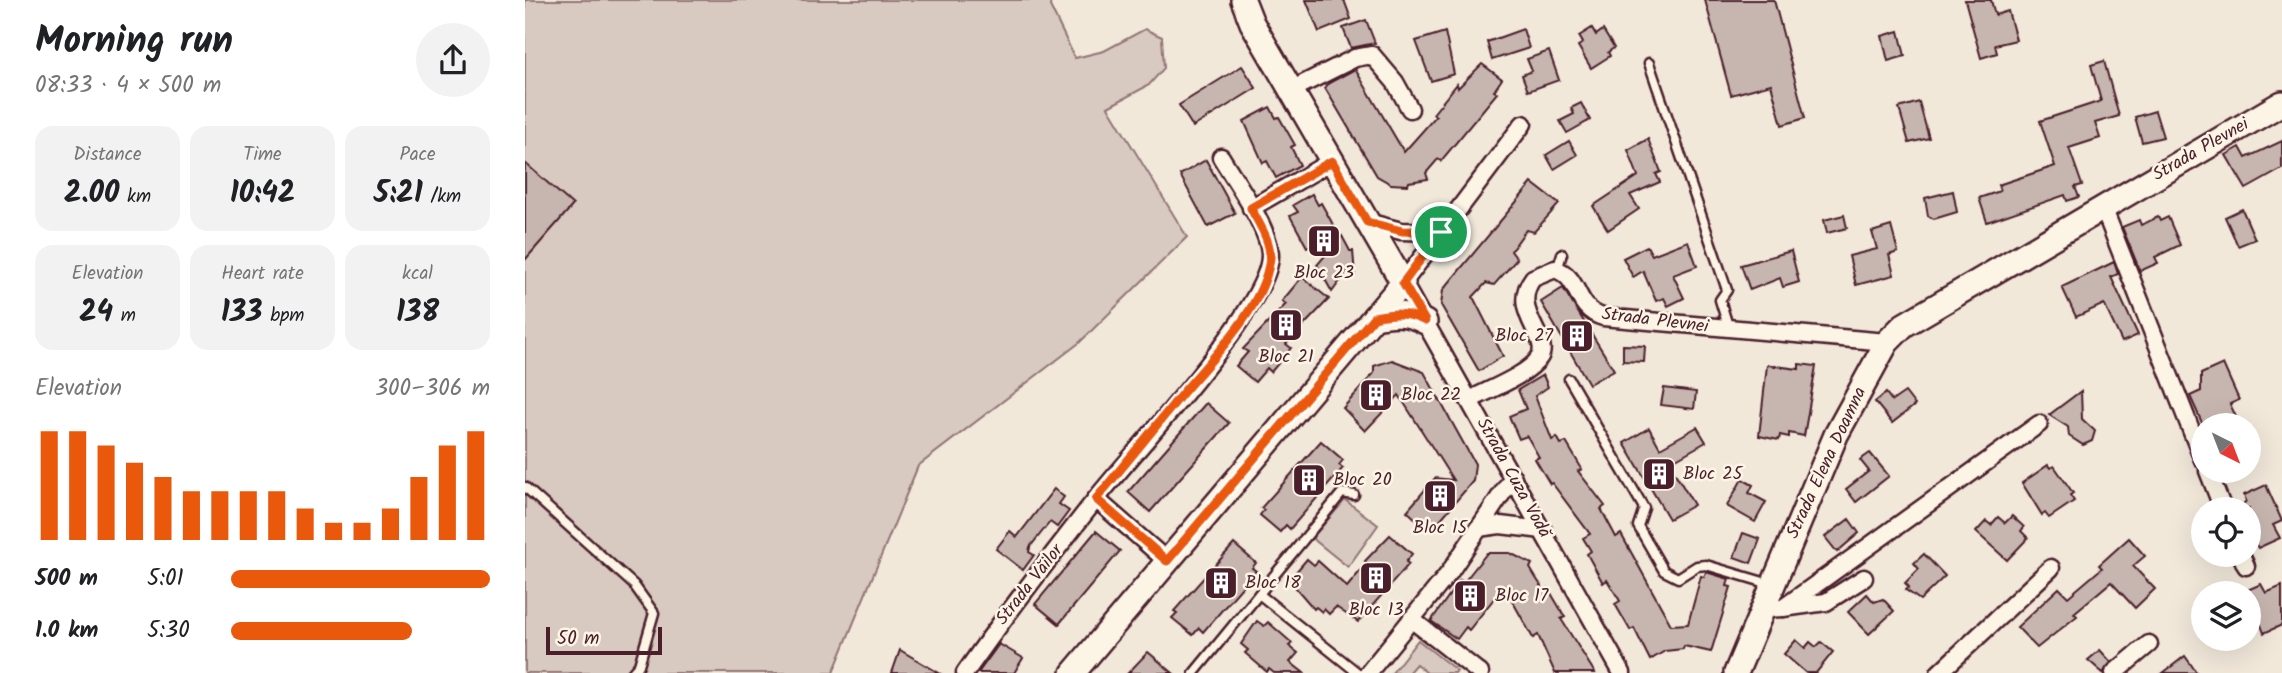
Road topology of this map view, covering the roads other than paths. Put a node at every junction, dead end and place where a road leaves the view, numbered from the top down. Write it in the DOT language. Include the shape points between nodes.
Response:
graph roads {
  1 [pos="1243,0"];
  2 [pos="1649,63"];
  3 [pos="1291,90"];
  4 [pos="2282,103"];
  5 [pos="1410,109"];
  6 [pos="1523,124"];
  7 [pos="1221,157"];
  8 [pos="1332,161"];
  9 [pos="2103,207"];
  10 [pos="1251,208"];
  11 [pos="1367,222"];
  12 [pos="1441,232"];
  13 [pos="1562,254"];
  14 [pos="1557,270"];
  15 [pos="1403,283"];
  16 [pos="1374,317"];
  17 [pos="1425,321"];
  18 [pos="1904,325"];
  19 [pos="1729,329"];
  20 [pos="1887,342"];
  21 [pos="1569,379"];
  22 [pos="1470,400"];
  23 [pos="2039,424"];
  24 [pos="2191,430"];
  25 [pos="1513,477"];
  26 [pos="525,487"];
  27 [pos="1354,495"];
  28 [pos="1096,499"];
  29 [pos="1478,528"];
  30 [pos="1543,530"];
  31 [pos="1167,561"];
  32 [pos="2051,568"];
  33 [pos="1864,578"];
  34 [pos="1773,585"];
  35 [pos="1259,594"];
  36 [pos="1773,608"];
  37 [pos="1411,620"];
  38 [pos="2149,644"];
  39 [pos="632,673"];
  40 [pos="965,673"];
  41 [pos="1073,673"];
  42 [pos="1193,673"];
  43 [pos="1358,673"];
  44 [pos="1368,673"];
  45 [pos="1480,673"];
  46 [pos="1622,673"];
  47 [pos="1736,673"];
  48 [pos="1939,673"];
  49 [pos="2114,673"];
  1 -- 3 [label="street, Strada Cuza Vodă"];
  2 -- 19 [label="lane" via="1727,290 1720,300"];
  3 -- 5 [label="street" via="1355,58 1372,55"];
  3 -- 8 [label="street, Strada Cuza Vodă"];
  4 -- 9 [label="street, Strada Plevnei"];
  6 -- 12 [label="street"];
  7 -- 10 [label="street, Strada Văilor"];
  8 -- 10 [label="street"];
  8 -- 11 [label="street, Strada Cuza Vodă"];
  9 -- 18 [label="street, Strada Plevnei"];
  9 -- 24 [label="street"];
  10 -- 28 [label="street, Strada Văilor" via="1270,256 1254,303"];
  11 -- 12 [label="street" via="1402,231"];
  11 -- 15 [label="street, Strada Cuza Vodă"];
  12 -- 15 [label="street"];
  13 -- 14 [label="lane"];
  14 -- 19 [label="street, Strada Plevnei" via="1568,276 1594,315"];
  14 -- 22 [label="street" via="1532,278 1524,298 1541,355 1531,367"];
  15 -- 16 [label="street"];
  15 -- 17 [label="street, Strada Cuza Vodă"];
  16 -- 17 [label="street" via="1411,314"];
  16 -- 31 [label="street"];
  17 -- 22 [label="street, Strada Cuza Vodă"];
  18 -- 20 [label="street, Strada Elena Doamna"];
  19 -- 20 [label="street, Strada Plevnei"];
  20 -- 34 [label="street, Strada Elena Doamna" via="1836,435"];
  21 -- 34 [label="lane" via="1644,508 1638,526 1664,571 1678,579 1697,566 1717,566"];
  22 -- 25 [label="street, Strada Cuza Vodă"];
  23 -- 36 [label="street"];
  25 -- 29 [label="street"];
  25 -- 30 [label="street, Strada Cuza Vodă"];
  26 -- 39 [label="lane" via="634,585 653,613 639,665"];
  27 -- 35 [label="lane" via="1342,493"];
  28 -- 31 [label="street"];
  28 -- 40 [label="street, Strada Văilor"];
  29 -- 30 [label="street" via="1500,525"];
  29 -- 37 [label="street"];
  30 -- 46 [label="street, Strada Cuza Vodă"];
  31 -- 41 [label="street"];
  32 -- 48 [label="street"];
  33 -- 36 [label="street" via="1826,601"];
  34 -- 36 [label="street, Strada Elena Doamna"];
  35 -- 42 [label="lane"];
  35 -- 43 [label="lane"];
  36 -- 47 [label="street, Strada Elena Doamna"];
  37 -- 44 [label="street"];
  37 -- 45 [label="street"];
  38 -- 49 [label="street"];
}
